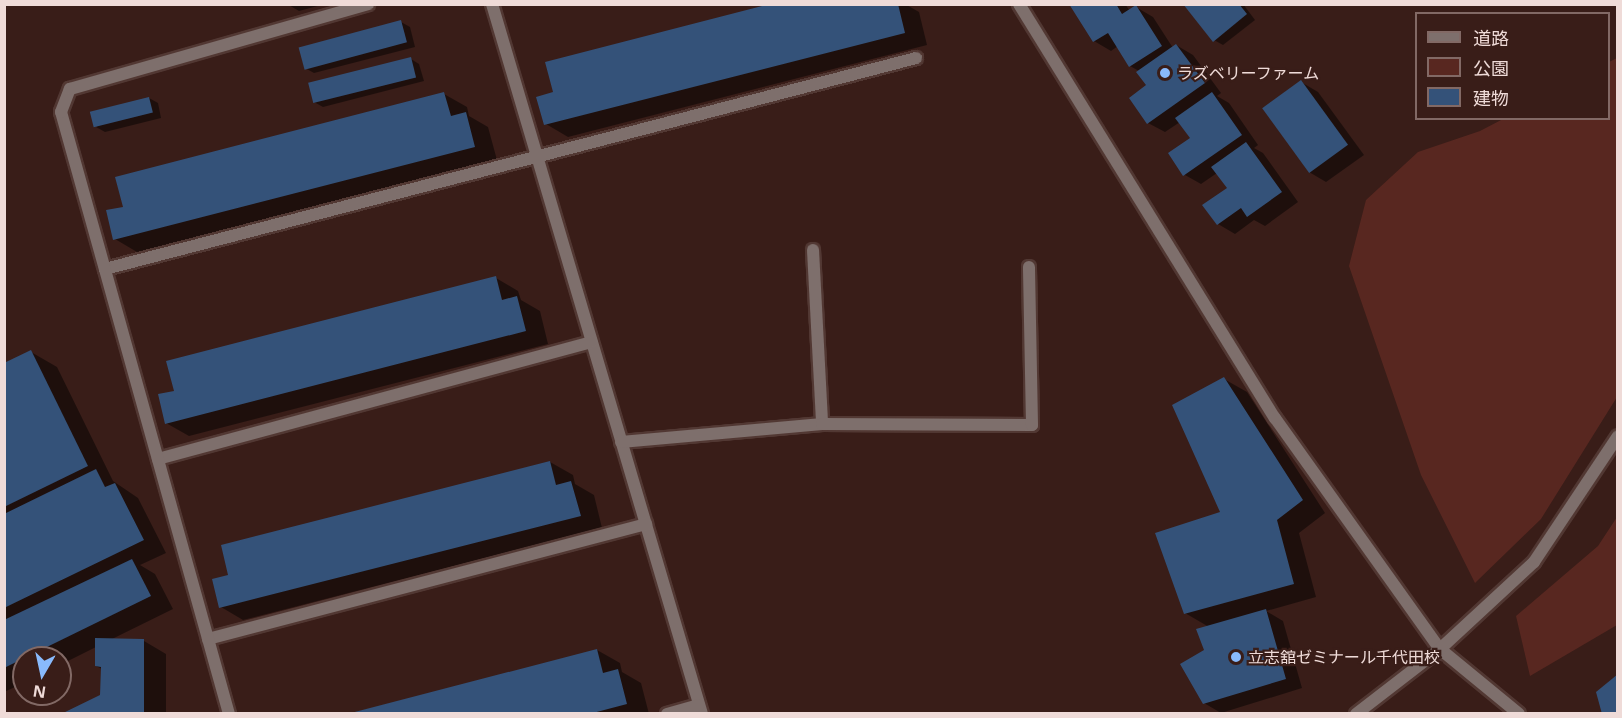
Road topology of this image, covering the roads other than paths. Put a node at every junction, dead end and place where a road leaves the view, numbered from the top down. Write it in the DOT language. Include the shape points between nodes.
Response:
graph roads {
  1 [pos="368,4"];
  2 [pos="492,4"];
  3 [pos="1019,4"];
  4 [pos="916,58"];
  5 [pos="537,157"];
  6 [pos="813,250"];
  7 [pos="1029,267"];
  8 [pos="105,270"];
  9 [pos="592,342"];
  10 [pos="822,424"];
  11 [pos="1617,436"];
  12 [pos="621,442"];
  13 [pos="158,459"];
  14 [pos="646,524"];
  15 [pos="208,639"];
  16 [pos="1440,649"];
  17 [pos="700,710"];
  18 [pos="229,714"];
  19 [pos="667,714"];
  20 [pos="1356,714"];
  21 [pos="1519,714"];
  1 -- 8 [label="street" via="70,89 61,112"];
  2 -- 5 [label="street"];
  3 -- 16 [label="street" via="1275,418"];
  4 -- 5 [label="street"];
  5 -- 8 [label="street"];
  5 -- 9 [label="street"];
  6 -- 10 [label="street"];
  7 -- 10 [label="street" via="1032,425"];
  8 -- 13 [label="street"];
  9 -- 12 [label="street"];
  9 -- 13 [label="street"];
  10 -- 12 [label="street"];
  11 -- 16 [label="street" via="1534,562"];
  12 -- 14 [label="street"];
  13 -- 15 [label="street"];
  14 -- 15 [label="street"];
  14 -- 17 [label="street"];
  15 -- 18 [label="street"];
  16 -- 20 [label="street"];
  16 -- 21 [label="street"];
  17 -- 19 [label="street"];
}
